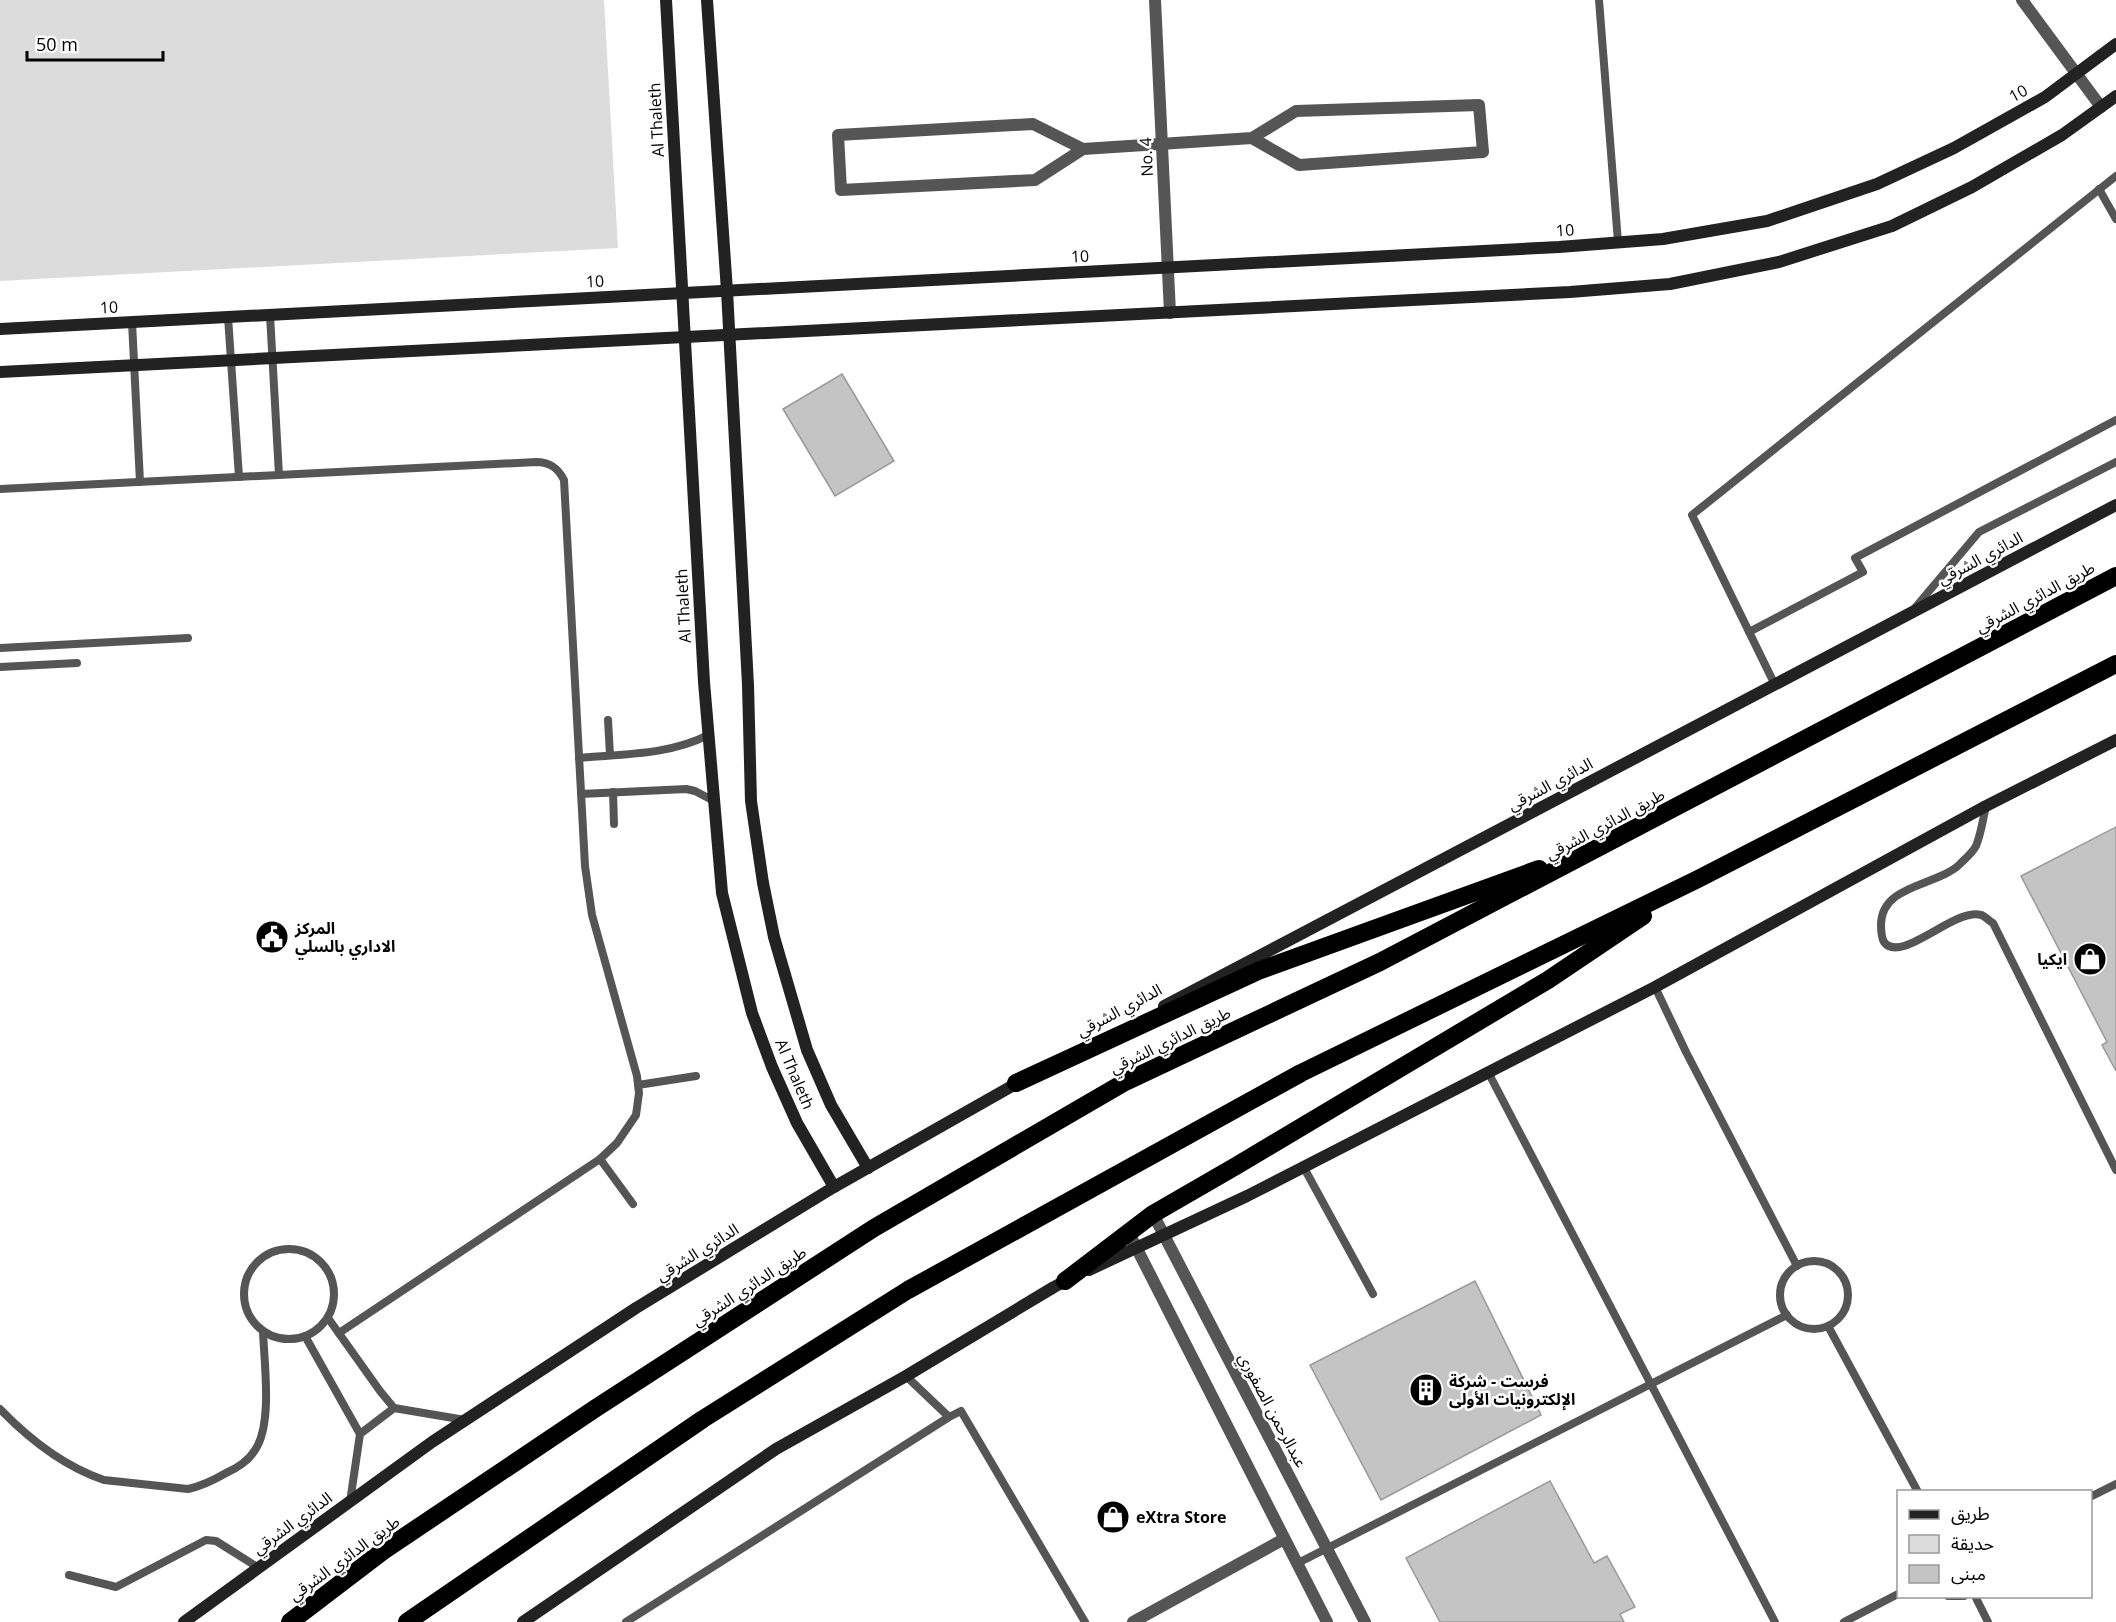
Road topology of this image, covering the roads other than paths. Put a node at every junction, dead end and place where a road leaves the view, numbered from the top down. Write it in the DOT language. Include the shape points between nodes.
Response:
graph roads {
  1 [pos="666,0"];
  2 [pos="707,0"];
  3 [pos="1155,0"];
  4 [pos="1599,0"];
  5 [pos="2022,0"];
  6 [pos="2116,44"];
  7 [pos="2076,74"];
  8 [pos="2116,96"];
  9 [pos="2101,107"];
  10 [pos="1252,138"];
  11 [pos="1162,145"];
  12 [pos="1083,149"];
  13 [pos="2116,176"];
  14 [pos="2099,189"];
  15 [pos="2116,219"];
  16 [pos="1618,242"];
  17 [pos="1168,268"];
  18 [pos="727,291"];
  19 [pos="683,293"];
  20 [pos="1170,313"];
  21 [pos="270,315"];
  22 [pos="228,317"];
  23 [pos="132,322"];
  24 [pos="0,329"];
  25 [pos="729,335"];
  26 [pos="685,337"];
  27 [pos="273,358"];
  28 [pos="230,360"];
  29 [pos="134,365"];
  30 [pos="0,372"];
  31 [pos="2116,420"];
  32 [pos="2116,462"];
  33 [pos="279,475"];
  34 [pos="239,477"];
  35 [pos="140,482"];
  36 [pos="0,489"];
  37 [pos="2116,505"];
  38 [pos="2116,576"];
  39 [pos="1911,613"];
  40 [pos="1749,632"];
  41 [pos="188,638"];
  42 [pos="0,648"];
  43 [pos="77,663"];
  44 [pos="2116,664"];
  45 [pos="0,667"];
  46 [pos="1775,684"];
  47 [pos="608,720"];
  48 [pos="708,735"];
  49 [pos="2116,740"];
  50 [pos="610,755"];
  51 [pos="579,758"];
  52 [pos="613,792"];
  53 [pos="581,794"];
  54 [pos="714,801"];
  55 [pos="1986,806"];
  56 [pos="614,824"];
  57 [pos="1609,844"];
  58 [pos="1698,879"];
  59 [pos="1655,987"];
  60 [pos="1488,1072"];
  61 [pos="696,1076"];
  62 [pos="1016,1083"];
  63 [pos="638,1085"];
  64 [pos="600,1159"];
  65 [pos="1303,1166"];
  66 [pos="868,1168"];
  67 [pos="2116,1170"];
  68 [pos="834,1187"];
  69 [pos="633,1204"];
  70 [pos="1152,1214"];
  71 [pos="1163,1235"];
  72 [pos="1132,1240"];
  73 [pos="1797,1266"];
  74 [pos="1065,1281"];
  75 [pos="1373,1294"];
  76 [pos="1787,1315"];
  77 [pos="328,1318"];
  78 [pos="1828,1326"];
  79 [pos="263,1331"];
  80 [pos="339,1333"];
  81 [pos="305,1336"];
  82 [pos="906,1376"];
  83 [pos="1651,1383"];
  84 [pos="394,1408"];
  85 [pos="0,1409"];
  86 [pos="949,1417"];
  87 [pos="466,1420"];
  88 [pos="360,1434"];
  89 [pos="2116,1484"];
  90 [pos="1917,1490"];
  91 [pos="2092,1496"];
  92 [pos="350,1502"];
  93 [pos="1284,1539"];
  94 [pos="1326,1547"];
  95 [pos="1296,1564"];
  96 [pos="259,1568"];
  97 [pos="69,1575"];
  98 [pos="1897,1595"];
  99 [pos="1976,1598"];
  100 [pos="184,1622"];
  101 [pos="290,1622"];
  102 [pos="407,1622"];
  103 [pos="523,1622"];
  104 [pos="626,1622"];
  105 [pos="1084,1622"];
  106 [pos="1133,1622"];
  107 [pos="1327,1622"];
  108 [pos="1365,1622"];
  109 [pos="1775,1622"];
  110 [pos="1844,1622"];
  111 [pos="1988,1622"];
  1 -- 19 [label="street, Al Thaleth"];
  2 -- 18 [label="street, Al Thaleth"];
  3 -- 11 [label="street, No. 4"];
  4 -- 16 [label="lane"];
  5 -- 7 [label="street"];
  6 -- 7 [label="street, 10"];
  7 -- 9 [label="street"];
  7 -- 16 [label="street, 10" via="2045,97 1954,148 1877,184 1767,221 1663,239"];
  8 -- 9 [label="street"];
  9 -- 20 [label="street" via="1972,188 1902,222 1779,262 1670,284"];
  10 -- 10 [label="street" via="1299,165 1483,152 1479,105 1296,111"];
  10 -- 11 [label="street"];
  11 -- 12 [label="street"];
  11 -- 17 [label="street, No. 4"];
  12 -- 12 [label="street" via="1035,180 841,190 838,135 1033,124"];
  13 -- 14 [label="lane"];
  14 -- 15 [label="lane"];
  14 -- 40 [label="lane" via="1692,515"];
  16 -- 17 [label="street, 10"];
  17 -- 18 [label="street, 10"];
  17 -- 20 [label="street, No. 4"];
  18 -- 19 [label="street, 10"];
  18 -- 25 [label="street, Al Thaleth"];
  19 -- 21 [label="street, 10"];
  19 -- 26 [label="street, Al Thaleth"];
  20 -- 25 [label="street"];
  21 -- 22 [label="street, 10"];
  21 -- 27 [label="lane"];
  22 -- 23 [label="street, 10"];
  22 -- 28 [label="lane"];
  23 -- 24 [label="street, 10"];
  23 -- 29 [label="lane"];
  25 -- 26 [label="street"];
  25 -- 66 [label="street, Al Thaleth" via="751,801 763,883 774,937 807,1050 831,1106"];
  26 -- 27 [label="street"];
  26 -- 48 [label="street, Al Thaleth"];
  27 -- 28 [label="street"];
  27 -- 33 [label="lane"];
  28 -- 29 [label="street"];
  28 -- 34 [label="lane"];
  29 -- 30 [label="street"];
  29 -- 35 [label="lane"];
  31 -- 40 [label="lane" via="1855,558 1863,572"];
  32 -- 39 [label="lane" via="1979,532"];
  33 -- 34 [label="lane"];
  33 -- 51 [label="lane" via="536,462 554,466 565,485"];
  34 -- 35 [label="lane"];
  35 -- 36 [label="lane"];
  37 -- 39 [label="street, الدائري الشرقي"];
  38 -- 57 [label="highway, طريق الدائري الشرقي"];
  39 -- 46 [label="street, الدائري الشرقي"];
  40 -- 46 [label="lane"];
  41 -- 42 [label="lane"];
  43 -- 45 [label="lane"];
  44 -- 58 [label="highway"];
  46 -- 62 [label="street, الدائري الشرقي"];
  47 -- 50 [label="lane"];
  48 -- 50 [label="lane" via="670,748"];
  48 -- 54 [label="street, Al Thaleth"];
  49 -- 55 [label="street"];
  50 -- 51 [label="lane"];
  51 -- 53 [label="lane"];
  52 -- 53 [label="lane"];
  52 -- 54 [label="lane" via="686,789"];
  52 -- 56 [label="lane"];
  53 -- 63 [label="lane" via="592,915"];
  54 -- 68 [label="street, Al Thaleth" via="722,893 752,1013 797,1123"];
  55 -- 59 [label="street"];
  55 -- 67 [label="lane" via="1975,848 1958,866 1895,896 1881,912 1883,940 1901,947 1965,915 1982,915 1992,923"];
  57 -- 62 [label="highway" via="1258,970"];
  57 -- 101 [label="highway, طريق الدائري الشرقي" via="1380,962 1125,1082 874,1228 392,1545"];
  58 -- 70 [label="highway" via="1548,980"];
  58 -- 102 [label="highway" via="1301,1072 908,1290 703,1419"];
  59 -- 60 [label="street"];
  59 -- 73 [label="lane"];
  60 -- 65 [label="street"];
  60 -- 83 [label="lane"];
  61 -- 63 [label="lane"];
  62 -- 66 [label="street, الدائري الشرقي"];
  63 -- 64 [label="lane" via="636,1114 617,1143"];
  64 -- 69 [label="lane"];
  64 -- 80 [label="lane"];
  65 -- 71 [label="street"];
  65 -- 75 [label="lane"];
  66 -- 68 [label="street, الدائري الشرقي"];
  68 -- 87 [label="street, الدائري الشرقي" via="636,1308"];
  70 -- 71 [label="street, عبدالرحمن الصفوري"];
  70 -- 72 [label="highway"];
  71 -- 72 [label="street"];
  71 -- 94 [label="street, عبدالرحمن الصفوري"];
  72 -- 74 [label="highway"];
  72 -- 93 [label="street"];
  73 -- 76 [label="lane" via="1788,1272 1780,1287 1781,1307"];
  73 -- 78 [label="lane" via="1821,1261 1837,1270 1846,1284 1847,1303 1839,1318"];
  74 -- 82 [label="street"];
  76 -- 78 [label="lane" via="1806,1329"];
  76 -- 83 [label="lane"];
  77 -- 79 [label="lane" via="334,1304 334,1289 322,1262 309,1253 280,1250 254,1265 247,1278 246,1307"];
  77 -- 80 [label="lane"];
  77 -- 81 [label="lane"];
  78 -- 90 [label="lane"];
  79 -- 81 [label="lane" via="291,1340"];
  79 -- 85 [label="lane" via="263,1435 247,1459 200,1486 188,1489 91,1476 42,1447"];
  80 -- 84 [label="lane"];
  81 -- 88 [label="lane"];
  82 -- 86 [label="lane"];
  82 -- 103 [label="street" via="776,1449"];
  83 -- 94 [label="lane"];
  83 -- 109 [label="lane"];
  84 -- 87 [label="lane"];
  84 -- 88 [label="lane"];
  86 -- 104 [label="lane"];
  86 -- 105 [label="lane" via="961,1411"];
  87 -- 92 [label="street, الدائري الشرقي"];
  88 -- 92 [label="lane"];
  89 -- 91 [label="lane"];
  92 -- 96 [label="street, الدائري الشرقي"];
  93 -- 95 [label="street"];
  93 -- 106 [label="street"];
  94 -- 95 [label="lane"];
  94 -- 108 [label="street, عبدالرحمن الصفوري"];
  95 -- 107 [label="street"];
  96 -- 97 [label="lane" via="216,1541 206,1540 117,1587"];
  96 -- 100 [label="street, الدائري الشرقي"];
  98 -- 110 [label="lane"];
  99 -- 111 [label="lane"];
}
